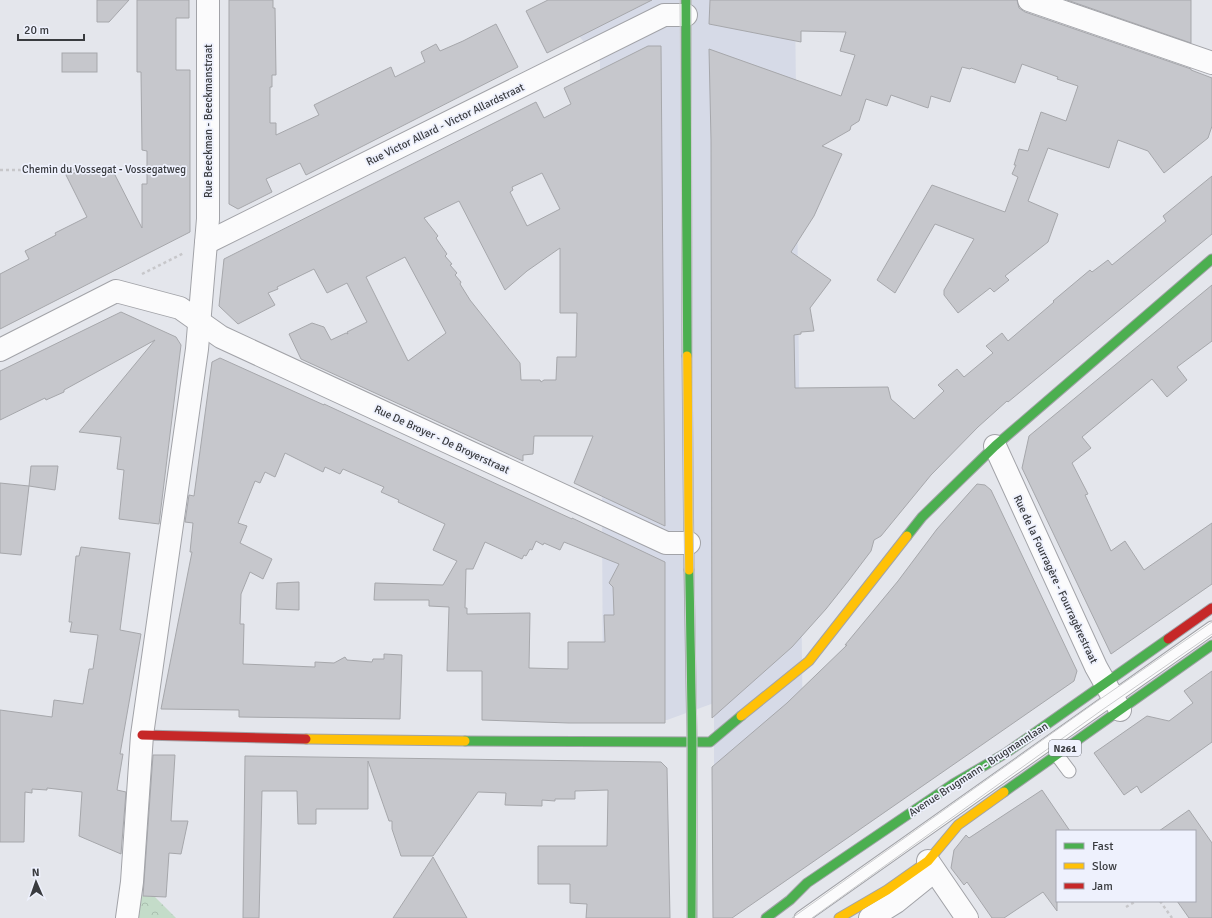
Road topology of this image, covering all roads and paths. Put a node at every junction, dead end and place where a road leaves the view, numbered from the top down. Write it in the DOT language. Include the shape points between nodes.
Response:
graph roads {
  1 [pos="208,0"];
  2 [pos="1029,0"];
  3 [pos="686,8"];
  4 [pos="1212,63"];
  5 [pos="208,169"];
  6 [pos="0,170"];
  7 [pos="206,243"];
  8 [pos="1212,259"];
  9 [pos="116,291"];
  10 [pos="199,322"];
  11 [pos="0,350"];
  12 [pos="995,446"];
  13 [pos="689,543"];
  14 [pos="1212,608"];
  15 [pos="1212,628"];
  16 [pos="1212,645"];
  17 [pos="1112,697"];
  18 [pos="142,735"];
  19 [pos="692,742"];
  20 [pos="1057,755"];
  21 [pos="1068,771"];
  22 [pos="928,869"];
  23 [pos="1134,902"];
  24 [pos="1161,902"];
  25 [pos="898,905"];
  26 [pos="1126,907"];
  27 [pos="126,918"];
  28 [pos="692,918"];
  29 [pos="766,918"];
  30 [pos="801,918"];
  31 [pos="841,918"];
  32 [pos="870,918"];
  33 [pos="968,918"];
  34 [pos="1172,918"];
  1 -- 5 [label="street, Rue Beeckman - Beeckmanstraat"];
  2 -- 4 [label="street"];
  3 -- 7 [label="street, Rue Victor Allard - Victor Allardstraat" via="664,15"];
  3 -- 13 [label="main road"];
  5 -- 6 [label="path, Chemin du Vossegat - Vossegatweg"];
  5 -- 7 [label="street, Rue Beeckman - Beeckmanstraat"];
  7 -- 9 [label="path" via="126,282"];
  7 -- 10 [label="street, Rue Beeckman - Beeckmanstraat"];
  8 -- 12 [label="main road"];
  9 -- 10 [label="street" via="180,308"];
  9 -- 11 [label="street"];
  10 -- 13 [label="street, Rue De Broyer - De Broyerstraat" via="221,337 666,543"];
  10 -- 18 [label="street, Rue Beeckman - Beeckmanstraat"];
  12 -- 17 [label="street, Rue de la Fourragère - Fourragèrestraat"];
  12 -- 19 [label="main road" via="922,517 809,660 710,742"];
  13 -- 19 [label="main road"];
  14 -- 17 [label="main road, Avenue Brugmann - Brugmannlaan / N261"];
  15 -- 17 [label="lane, Avenue Brugmann - Brugmannlaan"];
  16 -- 17 [label="main road, Avenue Brugmann - Brugmannlaan / N261"];
  17 -- 20 [label="main road, Avenue Brugmann - Brugmannlaan / N261"];
  17 -- 29 [label="main road, Avenue Brugmann - Brugmannlaan / N261" via="953,784 807,884"];
  17 -- 30 [label="lane, Avenue Brugmann - Brugmannlaan"];
  18 -- 19 [label="main road" via="415,741"];
  18 -- 27 [label="street, Rue Beeckman - Beeckmanstraat" via="132,882"];
  19 -- 28 [label="main road"];
  20 -- 21 [label="lane"];
  20 -- 22 [label="main road, Avenue Brugmann - Brugmannlaan / N261" via="958,825"];
  22 -- 25 [label="street"];
  22 -- 31 [label="main road, Avenue Brugmann - Brugmannlaan / N261"];
  22 -- 33 [label="street"];
  23 -- 26 [label="path"];
  24 -- 34 [label="path"];
  25 -- 32 [label="street"];
}
